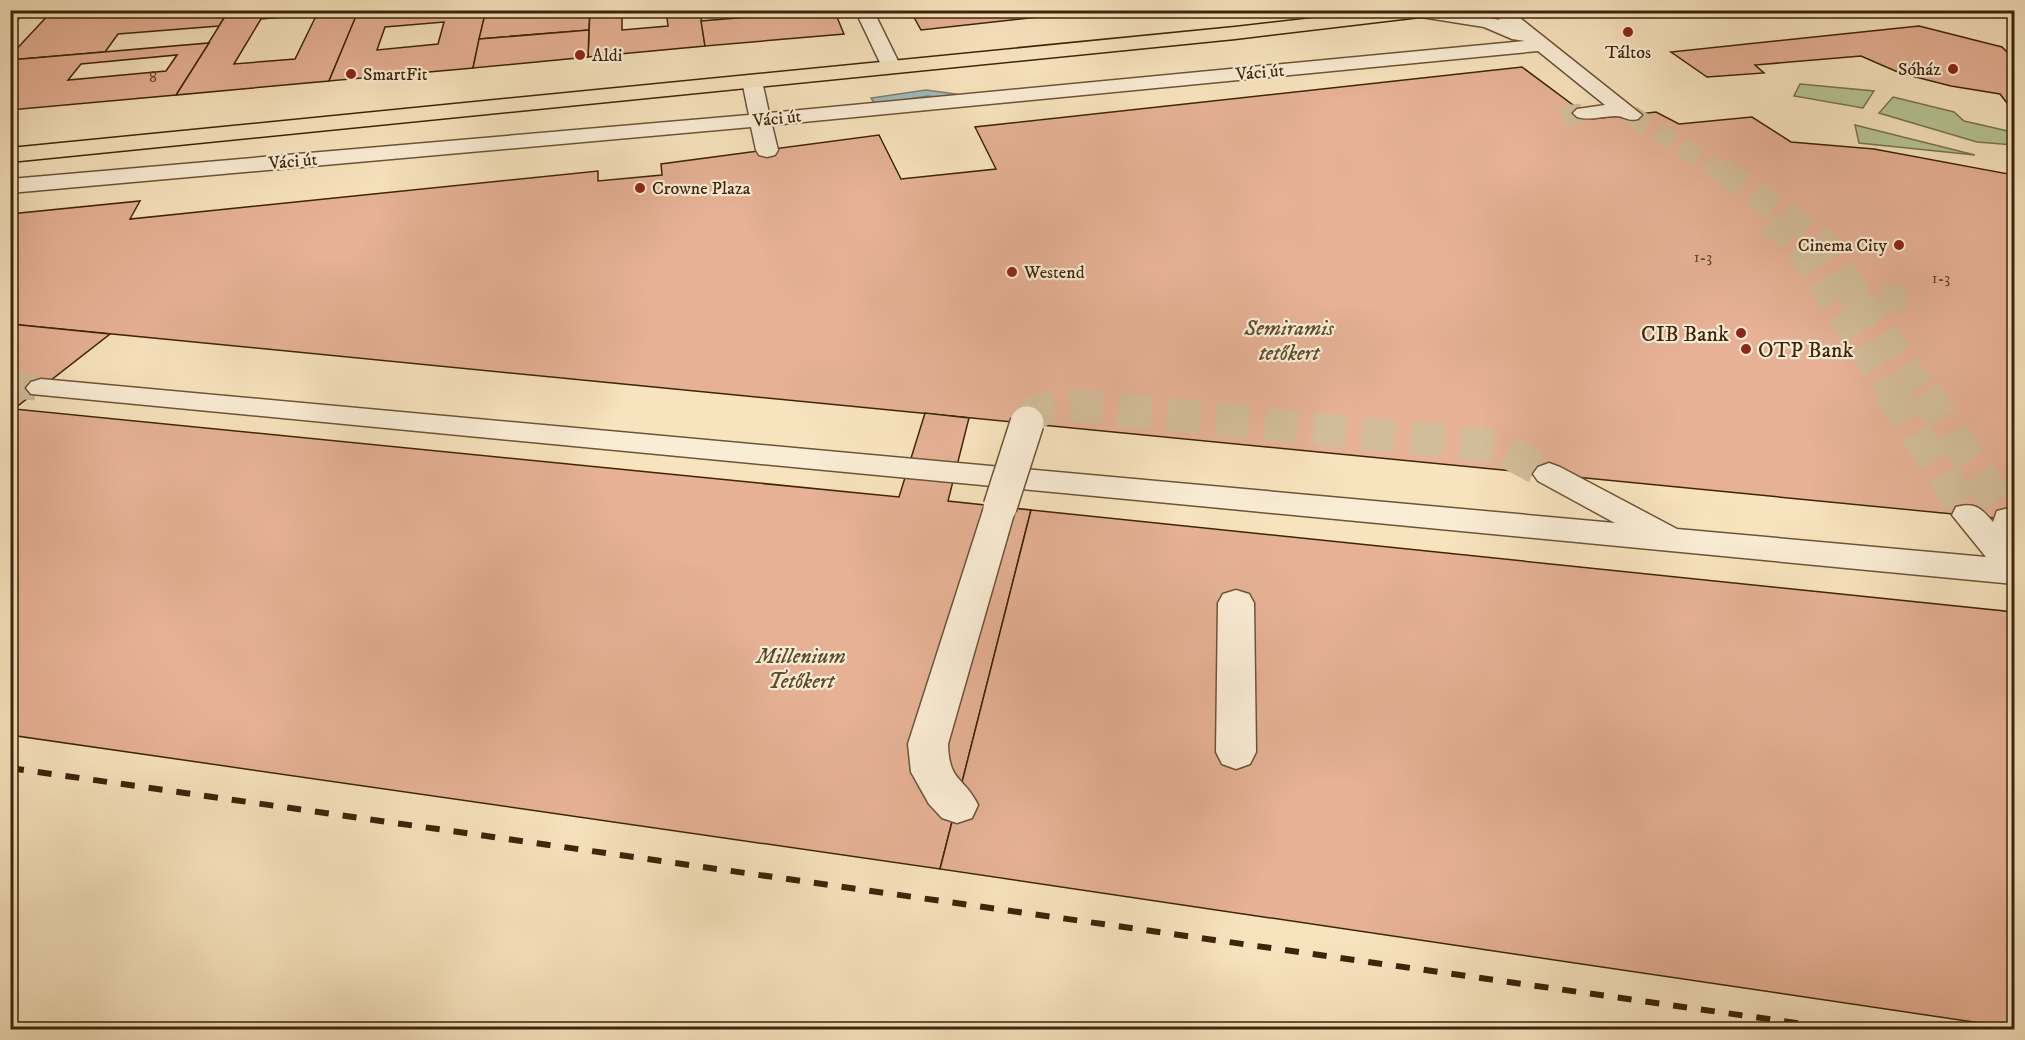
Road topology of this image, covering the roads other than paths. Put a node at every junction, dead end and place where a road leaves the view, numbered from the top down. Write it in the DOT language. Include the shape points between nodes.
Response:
graph roads {
  1 [pos="16,10"];
  2 [pos="864,10"];
  3 [pos="1498,10"];
  4 [pos="1429,11"];
  5 [pos="10,17"];
  6 [pos="1542,45"];
  7 [pos="891,67"];
  8 [pos="752,81"];
  9 [pos="1584,113"];
  10 [pos="761,120"];
  11 [pos="10,141"];
  12 [pos="123,144"];
  13 [pos="767,150"];
  14 [pos="10,155"];
  15 [pos="10,166"];
  16 [pos="10,186"];
  17 [pos="41,388"];
  18 [pos="1027,423"];
  19 [pos="1549,474"];
  20 [pos="1968,515"];
  21 [pos="1677,541"];
  22 [pos="2014,567"];
  23 [pos="2014,573"];
  24 [pos="1236,603"];
  25 [pos="1236,752"];
  26 [pos="957,805"];
  1 -- 5 [label="street"];
  2 -- 7 [label="street"];
  3 -- 6 [label="street"];
  4 -- 6 [label="street" via="1488,22"];
  4 -- 7 [label="main road, Váci út"];
  6 -- 9 [label="street" via="1627,112"];
  6 -- 10 [label="street, Váci út"];
  7 -- 8 [label="main road, Váci út"];
  8 -- 10 [label="street"];
  8 -- 12 [label="main road, Váci út"];
  10 -- 13 [label="street"];
  10 -- 16 [label="street, Váci út"];
  11 -- 12 [label="main road, Váci út"];
  12 -- 14 [label="main road, Váci út"];
  12 -- 15 [label="main road, Váci út"];
  17 -- 21 [label="street"];
  18 -- 26 [label="street, bridge" via="928,744 936,786"];
  19 -- 21 [label="street"];
  20 -- 22 [label="street"];
  21 -- 23 [label="street"];
  24 -- 25 [label="street"];
}
